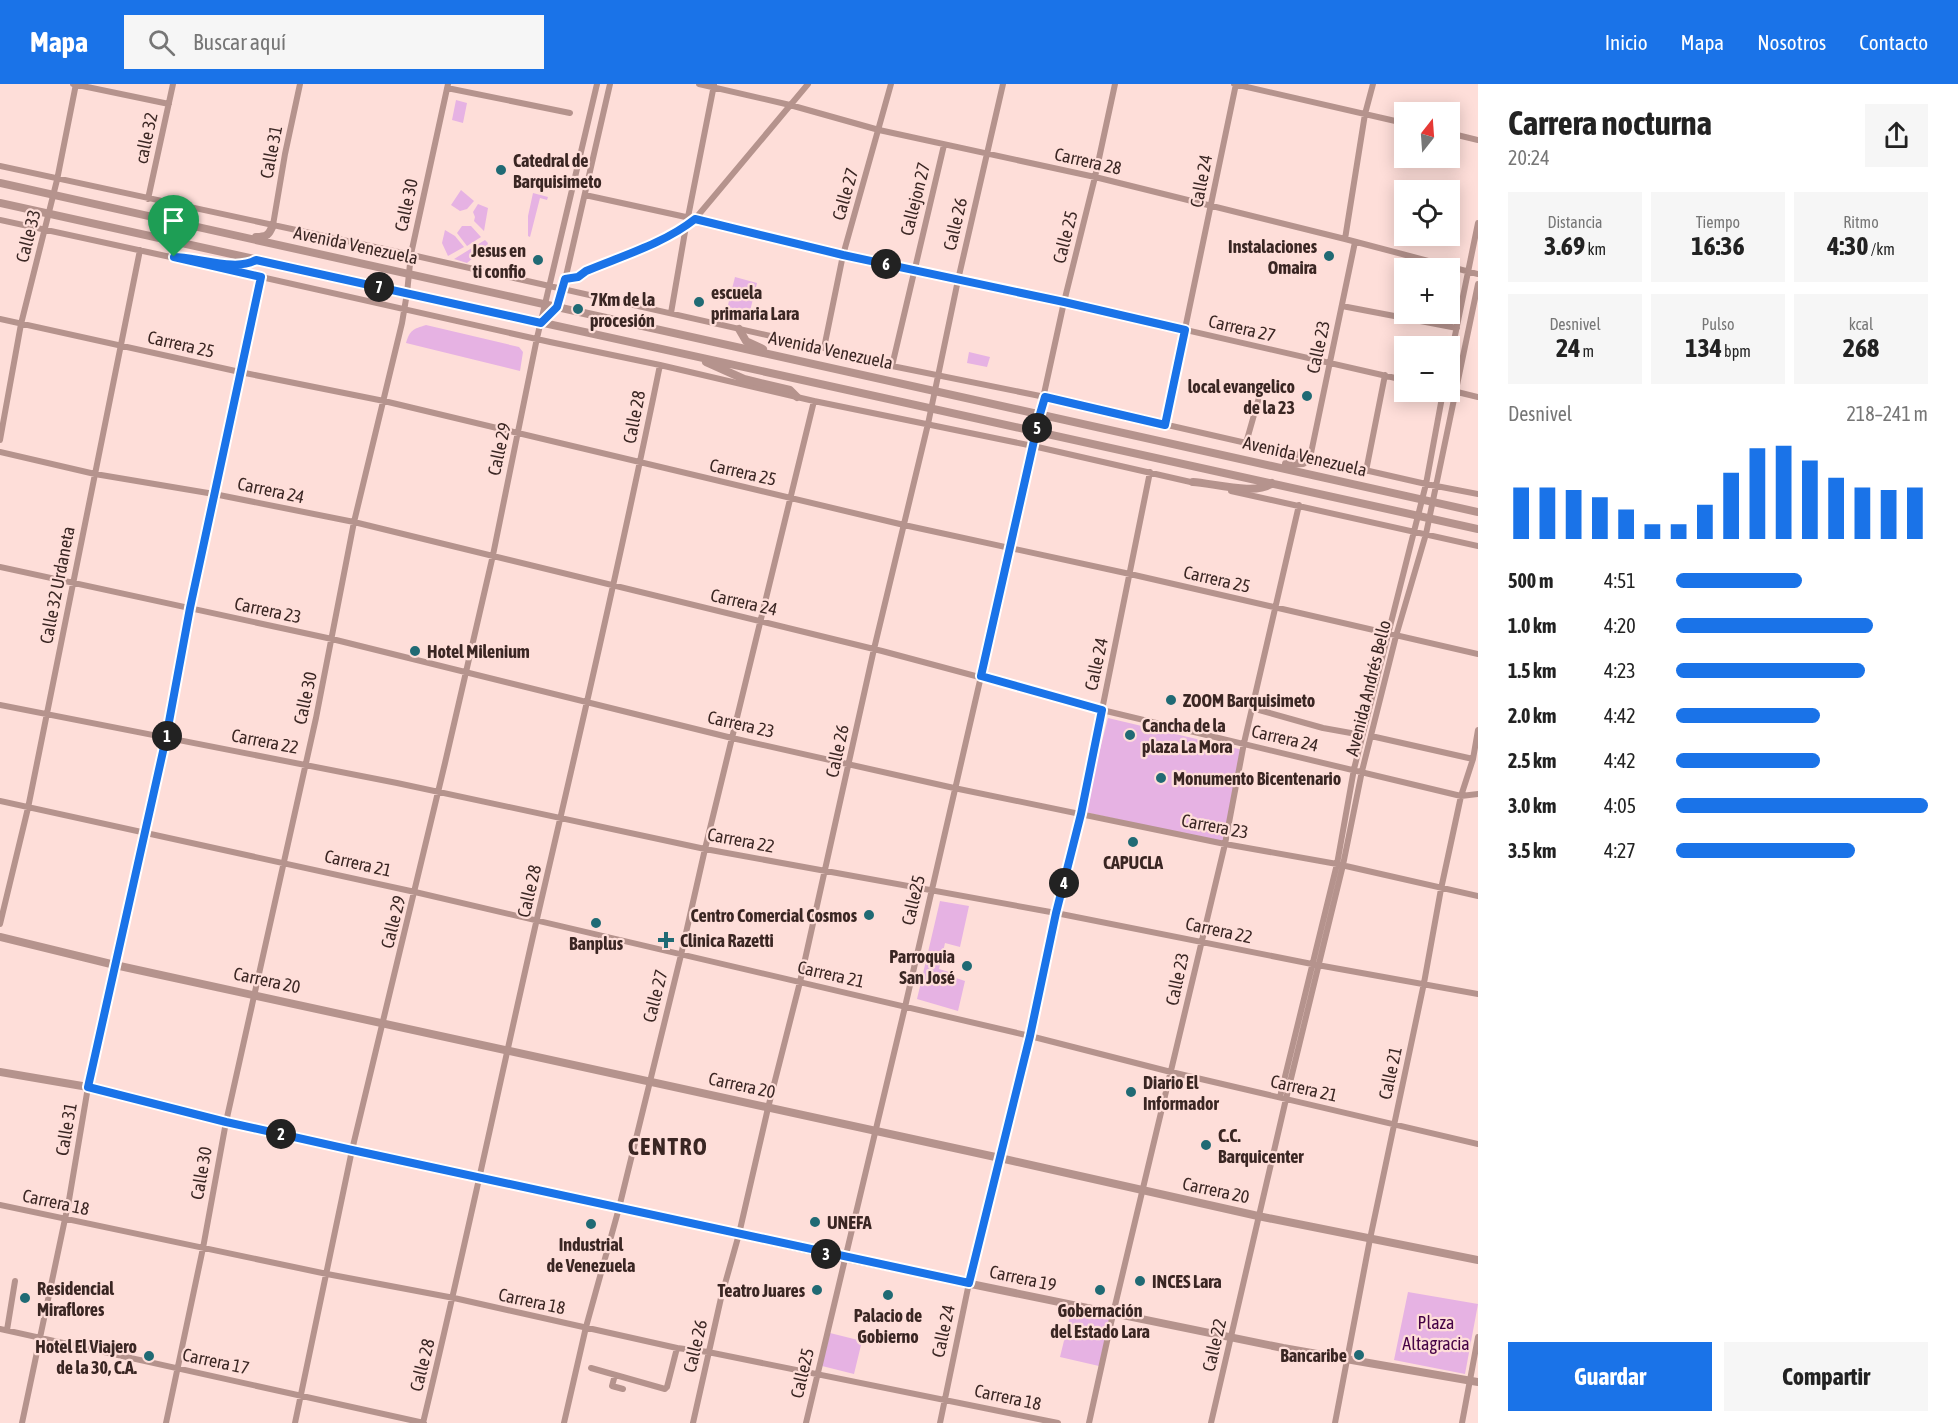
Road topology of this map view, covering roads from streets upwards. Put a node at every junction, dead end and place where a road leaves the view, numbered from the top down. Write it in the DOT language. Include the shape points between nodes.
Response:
graph roads {
  1 [pos="75,84"];
  2 [pos="173,84"];
  3 [pos="300,84"];
  4 [pos="597,84"];
  5 [pos="610,84"];
  6 [pos="699,84"];
  7 [pos="808,84"];
  8 [pos="891,84"];
  9 [pos="1003,84"];
  10 [pos="1115,84"];
  11 [pos="1235,84"];
  12 [pos="1373,84"];
  13 [pos="447,86"];
  14 [pos="714,86"];
  15 [pos="169,104"];
  16 [pos="790,105"];
  17 [pos="570,113"];
  18 [pos="1365,114"];
  19 [pos="1394,121"];
  20 [pos="879,130"];
  21 [pos="1460,136"];
  22 [pos="1478,140"];
  23 [pos="944,145"];
  24 [pos="986,154"];
  25 [pos="0,166"];
  26 [pos="1095,177"];
  27 [pos="57,180"];
  28 [pos="0,183"];
  29 [pos="585,195"];
  30 [pos="53,196"];
  31 [pos="148,199"];
  32 [pos="0,203"];
  33 [pos="1211,206"];
  34 [pos="49,214"];
  35 [pos="692,218"];
  36 [pos="0,220"];
  37 [pos="181,224"];
  38 [pos="1478,224"];
  39 [pos="273,225"];
  40 [pos="686,226"];
  41 [pos="45,230"];
  42 [pos="1345,239"];
  43 [pos="1355,242"];
  44 [pos="140,250"];
  45 [pos="412,255"];
  46 [pos="843,255"];
  47 [pos="174,257"];
  48 [pos="256,260"];
  49 [pos="914,270"];
  50 [pos="1469,272"];
  51 [pos="409,273"];
  52 [pos="1478,274"];
  53 [pos="261,277"];
  54 [pos="578,277"];
  55 [pos="565,279"];
  56 [pos="958,280"];
  57 [pos="1478,284"];
  58 [pos="550,286"];
  59 [pos="563,289"];
  60 [pos="578,292"];
  61 [pos="407,293"];
  62 [pos="1064,302"];
  63 [pos="545,304"];
  64 [pos="1342,306"];
  65 [pos="557,307"];
  66 [pos="404,308"];
  67 [pos="671,313"];
  68 [pos="0,319"];
  69 [pos="541,323"];
  70 [pos="21,324"];
  71 [pos="1457,328"];
  72 [pos="739,329"];
  73 [pos="1185,330"];
  74 [pos="1455,336"];
  75 [pos="537,338"];
  76 [pos="122,346"];
  77 [pos="824,348"];
  78 [pos="698,357"];
  79 [pos="1460,358"];
  80 [pos="1330,364"];
  81 [pos="660,365"];
  82 [pos="892,366"];
  83 [pos="830,367"];
  84 [pos="240,372"];
  85 [pos="1385,375"];
  86 [pos="939,376"];
  87 [pos="1394,377"];
  88 [pos="935,390"];
  89 [pos="1460,393"];
  90 [pos="1260,394"];
  91 [pos="797,397"];
  92 [pos="1045,397"];
  93 [pos="1478,397"];
  94 [pos="384,401"];
  95 [pos="814,401"];
  96 [pos="1441,402"];
  97 [pos="1450,402"];
  98 [pos="931,408"];
  99 [pos="1040,414"];
  100 [pos="928,424"];
  101 [pos="1165,425"];
  102 [pos="1036,432"];
  103 [pos="518,434"];
  104 [pos="0,440"];
  105 [pos="1246,443"];
  106 [pos="1032,450"];
  107 [pos="1208,451"];
  108 [pos="0,452"];
  109 [pos="1310,458"];
  110 [pos="640,463"];
  111 [pos="1366,471"];
  112 [pos="1150,472"];
  113 [pos="95,474"];
  114 [pos="1192,482"];
  115 [pos="1272,483"];
  116 [pos="1426,484"];
  117 [pos="1437,487"];
  118 [pos="214,494"];
  119 [pos="1478,494"];
  120 [pos="1421,498"];
  121 [pos="792,499"];
  122 [pos="1434,501"];
  123 [pos="1299,506"];
  124 [pos="1478,512"];
  125 [pos="1418,515"];
  126 [pos="1429,518"];
  127 [pos="354,522"];
  128 [pos="904,525"];
  129 [pos="1478,529"];
  130 [pos="1414,531"];
  131 [pos="1426,534"];
  132 [pos="1478,546"];
  133 [pos="1010,549"];
  134 [pos="493,555"];
  135 [pos="0,567"];
  136 [pos="1130,574"];
  137 [pos="73,582"];
  138 [pos="613,586"];
  139 [pos="190,608"];
  140 [pos="1275,608"];
  141 [pos="762,622"];
  142 [pos="1387,634"];
  143 [pos="1396,636"];
  144 [pos="332,639"];
  145 [pos="874,649"];
  146 [pos="1478,654"];
  147 [pos="466,671"];
  148 [pos="981,676"];
  149 [pos="588,702"];
  150 [pos="0,705"];
  151 [pos="1252,708"];
  152 [pos="1102,710"];
  153 [pos="47,714"];
  154 [pos="1478,730"];
  155 [pos="1362,735"];
  156 [pos="1371,736"];
  157 [pos="166,738"];
  158 [pos="732,738"];
  159 [pos="1244,743"];
  160 [pos="1473,759"];
  161 [pos="850,763"];
  162 [pos="306,764"];
  163 [pos="1354,769"];
  164 [pos="1362,771"];
  165 [pos="954,788"];
  166 [pos="438,792"];
  167 [pos="1478,794"];
  168 [pos="1461,796"];
  169 [pos="0,801"];
  170 [pos="28,808"];
  171 [pos="1081,814"];
  172 [pos="561,817"];
  173 [pos="144,833"];
  174 [pos="1225,844"];
  175 [pos="705,849"];
  176 [pos="285,863"];
  177 [pos="1340,865"];
  178 [pos="825,872"];
  179 [pos="1441,889"];
  180 [pos="931,891"];
  181 [pos="416,892"];
  182 [pos="1478,896"];
  183 [pos="1056,913"];
  184 [pos="537,921"];
  185 [pos="0,924"];
  186 [pos="0,937"];
  187 [pos="1200,942"];
  188 [pos="681,955"];
  189 [pos="115,965"];
  190 [pos="1316,965"];
  191 [pos="800,982"];
  192 [pos="1424,983"];
  193 [pos="255,994"];
  194 [pos="1478,994"];
  195 [pos="905,1007"];
  196 [pos="384,1022"];
  197 [pos="1030,1036"];
  198 [pos="508,1051"];
  199 [pos="0,1072"];
  200 [pos="1171,1072"];
  201 [pos="649,1082"];
  202 [pos="88,1087"];
  203 [pos="1283,1098"];
  204 [pos="768,1108"];
  205 [pos="226,1122"];
  206 [pos="1395,1124"];
  207 [pos="874,1131"];
  208 [pos="1478,1143"];
  209 [pos="352,1150"];
  210 [pos="1000,1158"];
  211 [pos="479,1177"];
  212 [pos="1142,1191"];
  213 [pos="0,1205"];
  214 [pos="619,1208"];
  215 [pos="1258,1216"];
  216 [pos="64,1219"];
  217 [pos="739,1234"];
  218 [pos="1370,1239"];
  219 [pos="203,1248"];
  220 [pos="844,1258"];
  221 [pos="1478,1260"];
  222 [pos="327,1274"];
  223 [pos="15,1281"];
  224 [pos="969,1283"];
  225 [pos="454,1298"];
  226 [pos="1113,1314"];
  227 [pos="586,1327"];
  228 [pos="3,1330"];
  229 [pos="1478,1336"];
  230 [pos="1232,1337"];
  231 [pos="41,1338"];
  232 [pos="677,1348"];
  233 [pos="708,1352"];
  234 [pos="1348,1358"];
  235 [pos="591,1368"];
  236 [pos="178,1369"];
  237 [pos="818,1374"];
  238 [pos="615,1375"];
  239 [pos="1474,1382"];
  240 [pos="623,1389"];
  241 [pos="300,1395"];
  242 [pos="944,1400"];
  243 [pos="22,1423"];
  244 [pos="166,1423"];
  245 [pos="295,1423"];
  246 [pos="424,1423"];
  247 [pos="564,1423"];
  248 [pos="693,1423"];
  249 [pos="806,1423"];
  250 [pos="940,1423"];
  251 [pos="1058,1423"];
  252 [pos="1089,1423"];
  253 [pos="1211,1423"];
  254 [pos="1335,1423"];
  255 [pos="1462,1423"];
  1 -- 15 [label="street"];
  1 -- 27 [label="street, Calle 33"];
  2 -- 15 [label="street, calle 32"];
  3 -- 39 [label="street, Calle 31"];
  4 -- 58 [label="street, Calle 29"];
  5 -- 29 [label="street"];
  6 -- 14 [label="street, Carrera 28"];
  7 -- 16 [label="street"];
  8 -- 20 [label="street, Calle 27"];
  9 -- 24 [label="street, Calle 26"];
  10 -- 26 [label="street, Calle 25"];
  11 -- 18 [label="street"];
  11 -- 33 [label="street, Calle 24"];
  12 -- 18 [label="street"];
  13 -- 17 [label="street"];
  13 -- 45 [label="street, Calle 30"];
  14 -- 16 [label="street, Carrera 28"];
  14 -- 35 [label="street"];
  15 -- 31 [label="street, calle 32"];
  16 -- 20 [label="street, Carrera 28"];
  16 -- 35 [label="street"];
  18 -- 19 [label="street"];
  18 -- 42 [label="street"];
  20 -- 23 [label="street, Carrera 28"];
  20 -- 46 [label="street, Calle 27"];
  21 -- 22 [label="street"];
  23 -- 24 [label="street, Carrera 28"];
  23 -- 49 [label="street, Callejon 27"];
  24 -- 26 [label="street, Carrera 28"];
  24 -- 56 [label="street, Calle 26"];
  25 -- 27 [label="street, Avenida Venezuela"];
  26 -- 33 [label="street, Carrera 28"];
  26 -- 62 [label="street, Calle 25"];
  27 -- 30 [label="street, Calle 33"];
  27 -- 31 [label="street, Avenida Venezuela"];
  28 -- 30 [label="street, Avenida Venezuela"];
  29 -- 35 [label="street, Carrera 27"];
  29 -- 55 [label="street"];
  30 -- 34 [label="street, Calle 33"];
  30 -- 37 [label="street, Avenida Venezuela"];
  31 -- 39 [label="street, Avenida Venezuela"];
  32 -- 34 [label="street, Avenida Venezuela"];
  33 -- 42 [label="street, Carrera 28"];
  33 -- 73 [label="street, Calle 24"];
  34 -- 41 [label="street, Calle 33"];
  34 -- 48 [label="street, Avenida Venezuela"];
  35 -- 40 [label="street"];
  35 -- 46 [label="street, Carrera 27"];
  36 -- 41 [label="street"];
  37 -- 39 [label="street" via="258,237 268,235"];
  37 -- 51 [label="street, Avenida Venezuela"];
  38 -- 50 [label="street"];
  39 -- 45 [label="street, Avenida Venezuela"];
  40 -- 54 [label="street"];
  40 -- 67 [label="street"];
  41 -- 44 [label="street"];
  41 -- 70 [label="street, Calle 33"];
  42 -- 43 [label="street, Carrera 28"];
  43 -- 50 [label="street, Carrera 28"];
  43 -- 64 [label="street, Calle 23"];
  44 -- 47 [label="street"];
  44 -- 76 [label="street, Calle 32 Urdaneta"];
  45 -- 51 [label="street, Calle 30"];
  45 -- 58 [label="street, Avenida Venezuela"];
  46 -- 49 [label="street, Carrera 27"];
  46 -- 77 [label="street, Calle 27"];
  47 -- 48 [label="street" via="233,265"];
  47 -- 53 [label="street"];
  48 -- 61 [label="street, Avenida Venezuela"];
  49 -- 56 [label="street, Carrera 27"];
  49 -- 82 [label="street, Callejon 27"];
  50 -- 52 [label="street"];
  50 -- 71 [label="street"];
  51 -- 61 [label="street, Calle 30"];
  51 -- 63 [label="street, Avenida Venezuela"];
  53 -- 66 [label="street"];
  53 -- 84 [label="street, Calle 31"];
  54 -- 55 [label="street"];
  54 -- 60 [label="street"];
  55 -- 59 [label="street"];
  56 -- 62 [label="street, Carrera 27"];
  56 -- 86 [label="street, Calle 26"];
  57 -- 79 [label="street, Avenida Andrés Bello"];
  58 -- 59 [label="street, Avenida Venezuela"];
  58 -- 63 [label="street, Calle 29"];
  59 -- 60 [label="street, Avenida Venezuela"];
  59 -- 65 [label="street"];
  60 -- 67 [label="street, Avenida Venezuela"];
  61 -- 66 [label="street, Calle 30"];
  61 -- 69 [label="street, Avenida Venezuela"];
  62 -- 73 [label="street, Carrera 27"];
  62 -- 92 [label="street, Calle 25"];
  63 -- 65 [label="street, Avenida Venezuela"];
  63 -- 69 [label="street, Calle 29"];
  64 -- 71 [label="street"];
  64 -- 80 [label="street, Calle 23"];
  65 -- 69 [label="street"];
  65 -- 83 [label="street, Avenida Venezuela"];
  66 -- 75 [label="street"];
  66 -- 94 [label="street, Calle 30"];
  67 -- 72 [label="street, Avenida Venezuela"];
  68 -- 70 [label="street, Carrera 25"];
  69 -- 75 [label="street, Calle 29"];
  69 -- 78 [label="street, Avenida Venezuela"];
  70 -- 76 [label="street, Carrera 25"];
  70 -- 104 [label="street, Calle 33"];
  71 -- 74 [label="street"];
  72 -- 77 [label="street, Avenida Venezuela"];
  72 -- 83 [label="street" via="746,341 764,350"];
  73 -- 80 [label="street, Carrera 27"];
  73 -- 101 [label="street, Calle 24"];
  75 -- 81 [label="street"];
  75 -- 103 [label="street, Calle 29"];
  76 -- 84 [label="street, Carrera 25"];
  76 -- 113 [label="street, Calle 32 Urdaneta"];
  77 -- 82 [label="street, Avenida Venezuela"];
  78 -- 91 [label="street" via="744,379 790,390"];
  78 -- 98 [label="street, Avenida Venezuela"];
  80 -- 85 [label="street, Carrera 27"];
  80 -- 109 [label="street, Calle 23"];
  81 -- 91 [label="street"];
  81 -- 110 [label="street, Calle 28"];
  82 -- 86 [label="street, Avenida Venezuela"];
  83 -- 88 [label="street, Avenida Venezuela"];
  84 -- 94 [label="street, Carrera 25"];
  84 -- 118 [label="street, Calle 31"];
  85 -- 87 [label="street, Carrera 27"];
  85 -- 111 [label="street"];
  86 -- 88 [label="street, Calle 26"];
  86 -- 92 [label="street, Avenida Venezuela"];
  88 -- 98 [label="street, Calle 26"];
  88 -- 99 [label="street, Avenida Venezuela"];
  89 -- 93 [label="street"];
  90 -- 105 [label="street"];
  91 -- 95 [label="street"];
  92 -- 99 [label="street, Calle 25"];
  92 -- 101 [label="street, Avenida Venezuela"];
  94 -- 103 [label="street, Carrera 25"];
  94 -- 127 [label="street, Calle 30"];
  95 -- 100 [label="street"];
  95 -- 121 [label="street, Calle 27"];
  96 -- 116 [label="street, Avenida Andrés Bello"];
  97 -- 117 [label="street, Avenida Andrés Bello"];
  98 -- 100 [label="street, Calle 26"];
  98 -- 102 [label="street, Avenida Venezuela"];
  99 -- 102 [label="street, Calle 25"];
  99 -- 107 [label="street, Avenida Venezuela"];
  100 -- 106 [label="street"];
  100 -- 128 [label="street, Calle 26"];
  101 -- 105 [label="street, Avenida Venezuela"];
  102 -- 106 [label="street, Calle25"];
  102 -- 115 [label="street, Avenida Venezuela"];
  103 -- 110 [label="street, Carrera 25"];
  103 -- 134 [label="street, Calle 29"];
  105 -- 109 [label="street, Avenida Venezuela"];
  106 -- 112 [label="street"];
  106 -- 133 [label="street, Calle25"];
  107 -- 109 [label="street" via="1293,465"];
  107 -- 120 [label="street, Avenida Venezuela"];
  108 -- 113 [label="street, Carrera 24"];
  109 -- 111 [label="street, Avenida Venezuela"];
  110 -- 121 [label="street, Carrera 25"];
  110 -- 138 [label="street, Calle 28"];
  111 -- 116 [label="street, Avenida Venezuela"];
  112 -- 114 [label="street"];
  112 -- 136 [label="street, Calle 24"];
  113 -- 118 [label="street, Carrera 24"];
  113 -- 137 [label="street, Calle 32 Urdaneta"];
  114 -- 115 [label="street" via="1250,489 1264,489"];
  114 -- 123 [label="street"];
  115 -- 125 [label="street, Avenida Venezuela"];
  116 -- 117 [label="street, Avenida Venezuela"];
  116 -- 120 [label="street, Avenida Andrés Bello"];
  117 -- 119 [label="street, Avenida Venezuela"];
  117 -- 122 [label="street, Avenida Andrés Bello"];
  118 -- 127 [label="street, Carrera 24"];
  118 -- 139 [label="street, Calle 31"];
  120 -- 122 [label="street, Avenida Venezuela"];
  120 -- 125 [label="street, Avenida Andrés Bello"];
  121 -- 128 [label="street, Carrera 25"];
  121 -- 141 [label="street, Calle 27"];
  122 -- 124 [label="street, Avenida Venezuela"];
  122 -- 126 [label="street, Avenida Andrés Bello"];
  123 -- 130 [label="street"];
  123 -- 140 [label="street, Calle 23"];
  125 -- 126 [label="street, Avenida Venezuela"];
  125 -- 130 [label="street, Avenida Andrés Bello"];
  126 -- 129 [label="street, Avenida Venezuela"];
  126 -- 131 [label="street, Avenida Andrés Bello"];
  127 -- 134 [label="street, Carrera 24"];
  127 -- 144 [label="street, Calle 30"];
  128 -- 133 [label="street, Carrera 25"];
  128 -- 145 [label="street, Calle 26"];
  130 -- 131 [label="street"];
  130 -- 142 [label="street, Avenida Andrés Bello"];
  131 -- 132 [label="street"];
  131 -- 143 [label="street, Avenida Andrés Bello"];
  133 -- 136 [label="street, Carrera 25"];
  133 -- 148 [label="street, Calle25"];
  134 -- 138 [label="street, Carrera 24"];
  134 -- 147 [label="street, Calle 29"];
  135 -- 137 [label="street, Carrera 23"];
  136 -- 140 [label="street, Carrera 25"];
  136 -- 152 [label="street, Calle 24"];
  137 -- 139 [label="street, Carrera 23"];
  137 -- 153 [label="street, Calle 32 Urdaneta"];
  138 -- 141 [label="street, Carrera 24"];
  138 -- 149 [label="street, Calle 28"];
  139 -- 144 [label="street, Carrera 23"];
  139 -- 157 [label="street, Calle 31"];
  140 -- 142 [label="street, Carrera 25"];
  140 -- 151 [label="street, Calle 23"];
  141 -- 145 [label="street, Carrera 24"];
  141 -- 158 [label="street, Calle 27"];
  142 -- 143 [label="street, Carrera 25"];
  142 -- 155 [label="street, Avenida Andrés Bello"];
  143 -- 146 [label="street, Carrera 25"];
  143 -- 156 [label="street, Avenida Andrés Bello"];
  144 -- 147 [label="street, Carrera 23"];
  144 -- 162 [label="street, Calle 30"];
  145 -- 148 [label="street, Carrera 24"];
  145 -- 161 [label="street, Calle 26"];
  147 -- 149 [label="street, Carrera 23"];
  147 -- 166 [label="street, Calle 29"];
  148 -- 152 [label="street, Carrera 24"];
  148 -- 165 [label="street, Calle25"];
  149 -- 158 [label="street, Carrera 23"];
  149 -- 172 [label="street, Calle 28"];
  150 -- 153 [label="street, Carrera 22"];
  151 -- 155 [label="street"];
  151 -- 159 [label="street, Calle 23"];
  152 -- 159 [label="street, Carrera 24"];
  152 -- 171 [label="street, Calle 24"];
  153 -- 157 [label="street, Carrera 22"];
  153 -- 170 [label="street, Calle 32 Urdaneta"];
  154 -- 160 [label="street, Calle 21"];
  155 -- 163 [label="street, Avenida Andrés Bello"];
  156 -- 160 [label="street"];
  156 -- 164 [label="street, Avenida Andrés Bello"];
  157 -- 162 [label="street, Carrera 22"];
  157 -- 173 [label="street, Calle 31"];
  158 -- 161 [label="street, Carrera 23"];
  158 -- 175 [label="street, Calle 27"];
  159 -- 163 [label="street, Carrera 24"];
  159 -- 174 [label="street, Calle 23"];
  160 -- 168 [label="street, Calle 21"];
  161 -- 165 [label="street, Carrera 23"];
  161 -- 178 [label="street, Calle 26"];
  162 -- 166 [label="street, Carrera 22"];
  162 -- 176 [label="street, Calle 30"];
  163 -- 164 [label="street, Carrera 24"];
  163 -- 177 [label="street, Avenida Andrés Bello"];
  164 -- 168 [label="street, Carrera 24"];
  164 -- 177 [label="street, Avenida Andrés Bello"];
  165 -- 171 [label="street, Carrera 23"];
  165 -- 180 [label="street, Calle25"];
  166 -- 172 [label="street, Carrera 22"];
  166 -- 181 [label="street, Calle 29"];
  167 -- 168 [label="street, Carrera 24"];
  168 -- 179 [label="street, Calle 21"];
  169 -- 170 [label="street, Carrera 21"];
  170 -- 173 [label="street, Carrera 21"];
  170 -- 185 [label="street, Calle 32 Urdaneta"];
  171 -- 174 [label="street, Carrera 23"];
  171 -- 183 [label="street, Calle 24"];
  172 -- 175 [label="street, Carrera 22"];
  172 -- 184 [label="street, Calle 28"];
  173 -- 176 [label="street, Carrera 21"];
  173 -- 189 [label="street, Calle 31"];
  174 -- 177 [label="street, Carrera 23"];
  174 -- 187 [label="street, Calle 23"];
  175 -- 178 [label="street, Carrera 22"];
  175 -- 188 [label="street, Calle 27"];
  176 -- 181 [label="street, Carrera 21"];
  176 -- 193 [label="street, Calle 30"];
  177 -- 179 [label="street, Carrera 23"];
  177 -- 190 [label="street, Avenida Andrés Bello"];
  178 -- 180 [label="street, Carrera 22"];
  178 -- 191 [label="street, Calle 26"];
  179 -- 182 [label="street, Carrera 23"];
  179 -- 192 [label="street, Calle 21"];
  180 -- 183 [label="street, Carrera 22"];
  180 -- 195 [label="street, Calle25"];
  181 -- 184 [label="street, Carrera 21"];
  181 -- 196 [label="street, Calle 29"];
  183 -- 187 [label="street, Carrera 22"];
  183 -- 197 [label="street, Calle 24"];
  184 -- 188 [label="street, Carrera 21"];
  184 -- 198 [label="street, Calle 28"];
  186 -- 189 [label="street, Carrera 20"];
  187 -- 190 [label="street, Carrera 22"];
  187 -- 200 [label="street, Calle 23"];
  188 -- 191 [label="street, Carrera 21"];
  188 -- 201 [label="street, Calle 27"];
  189 -- 193 [label="street, Carrera 20"];
  189 -- 202 [label="street, Calle 31"];
  190 -- 192 [label="street, Carrera 22"];
  190 -- 203 [label="street, Avenida Andrés Bello"];
  191 -- 195 [label="street, Carrera 21"];
  191 -- 204 [label="street, Calle 26"];
  192 -- 194 [label="street, Carrera 22"];
  192 -- 206 [label="street, Calle 21"];
  193 -- 196 [label="street, Carrera 20"];
  193 -- 205 [label="street, Calle 30"];
  195 -- 197 [label="street, Carrera 21"];
  195 -- 207 [label="street, Calle25"];
  196 -- 198 [label="street, Carrera 20"];
  196 -- 209 [label="street, Calle 29"];
  197 -- 200 [label="street, Carrera 21"];
  197 -- 210 [label="street, Calle 24"];
  198 -- 201 [label="street, Carrera 20"];
  198 -- 211 [label="street, Calle 28"];
  199 -- 202 [label="street, Carrera 19"];
  200 -- 203 [label="street, Carrera 21"];
  200 -- 212 [label="street, Calle 23"];
  201 -- 204 [label="street, Carrera 20"];
  201 -- 214 [label="street, Calle 27"];
  202 -- 205 [label="street, Carrera 19"];
  202 -- 216 [label="street, Calle 31"];
  203 -- 206 [label="street, Carrera 21"];
  203 -- 215 [label="street, Calle 22"];
  204 -- 207 [label="street, Carrera 20"];
  204 -- 217 [label="street, Calle 26"];
  205 -- 209 [label="street, Carrera 19"];
  205 -- 219 [label="street, Calle 30"];
  206 -- 208 [label="street, Carrera 21"];
  206 -- 218 [label="street, Calle 21"];
  207 -- 210 [label="street, Carrera 20"];
  207 -- 220 [label="street, Calle25"];
  209 -- 211 [label="street, Carrera 19"];
  209 -- 222 [label="street, Calle 29"];
  210 -- 212 [label="street, Carrera 20"];
  210 -- 224 [label="street, Calle 24"];
  211 -- 214 [label="street, Carrera 19"];
  211 -- 225 [label="street, Calle 28"];
  212 -- 215 [label="street, Carrera 20"];
  212 -- 226 [label="street, Calle 23"];
  213 -- 216 [label="street, Carrera 18"];
  214 -- 217 [label="street, Carrera 19"];
  214 -- 227 [label="street, Calle 27"];
  215 -- 218 [label="street, Carrera 20"];
  215 -- 230 [label="street, Calle 22"];
  216 -- 219 [label="street, Carrera 18"];
  216 -- 231 [label="street, Calle 31"];
  217 -- 220 [label="street, Carrera 19"];
  217 -- 233 [label="street, Calle 26"];
  218 -- 221 [label="street, Carrera 20"];
  218 -- 234 [label="street, Calle 21"];
  219 -- 222 [label="street, Carrera 18"];
  219 -- 236 [label="street, Calle 30"];
  220 -- 224 [label="street, Carrera 19"];
  220 -- 237 [label="street, Calle25"];
  222 -- 225 [label="street, Carrera 18"];
  222 -- 241 [label="street, Calle 29"];
  223 -- 228 [label="street"];
  224 -- 226 [label="street, Carrera 19"];
  224 -- 242 [label="street, Calle 24"];
  225 -- 227 [label="street, Carrera 18"];
  225 -- 246 [label="street, Calle 28"];
  226 -- 230 [label="street, Carrera 19"];
  226 -- 252 [label="street, Calle 23"];
  227 -- 232 [label="street, Carrera 18"];
  227 -- 247 [label="street, Calle 27"];
  228 -- 231 [label="street, Carrera 17"];
  229 -- 239 [label="street"];
  230 -- 234 [label="street, Carrera 19"];
  230 -- 253 [label="street, Calle 22"];
  231 -- 236 [label="street, Carrera 17"];
  231 -- 243 [label="street, Calle 31"];
  232 -- 233 [label="street, Carrera 18"];
  232 -- 238 [label="street" via="665,1389"];
  233 -- 237 [label="street, Carrera 18"];
  233 -- 248 [label="street, Calle 26"];
  234 -- 239 [label="street, Carrera 19"];
  234 -- 254 [label="street, Calle 21"];
  235 -- 238 [label="street"];
  236 -- 241 [label="street, Carrera 17"];
  236 -- 244 [label="street, Calle 30"];
  237 -- 242 [label="street, Carrera 18"];
  237 -- 249 [label="street, Calle25"];
  238 -- 240 [label="street" via="608,1385"];
  239 -- 255 [label="street"];
  241 -- 245 [label="street, Calle 29"];
  241 -- 246 [label="street, Carrera 17"];
  242 -- 250 [label="street, Calle 24"];
  242 -- 251 [label="street, Carrera 18"];
}
